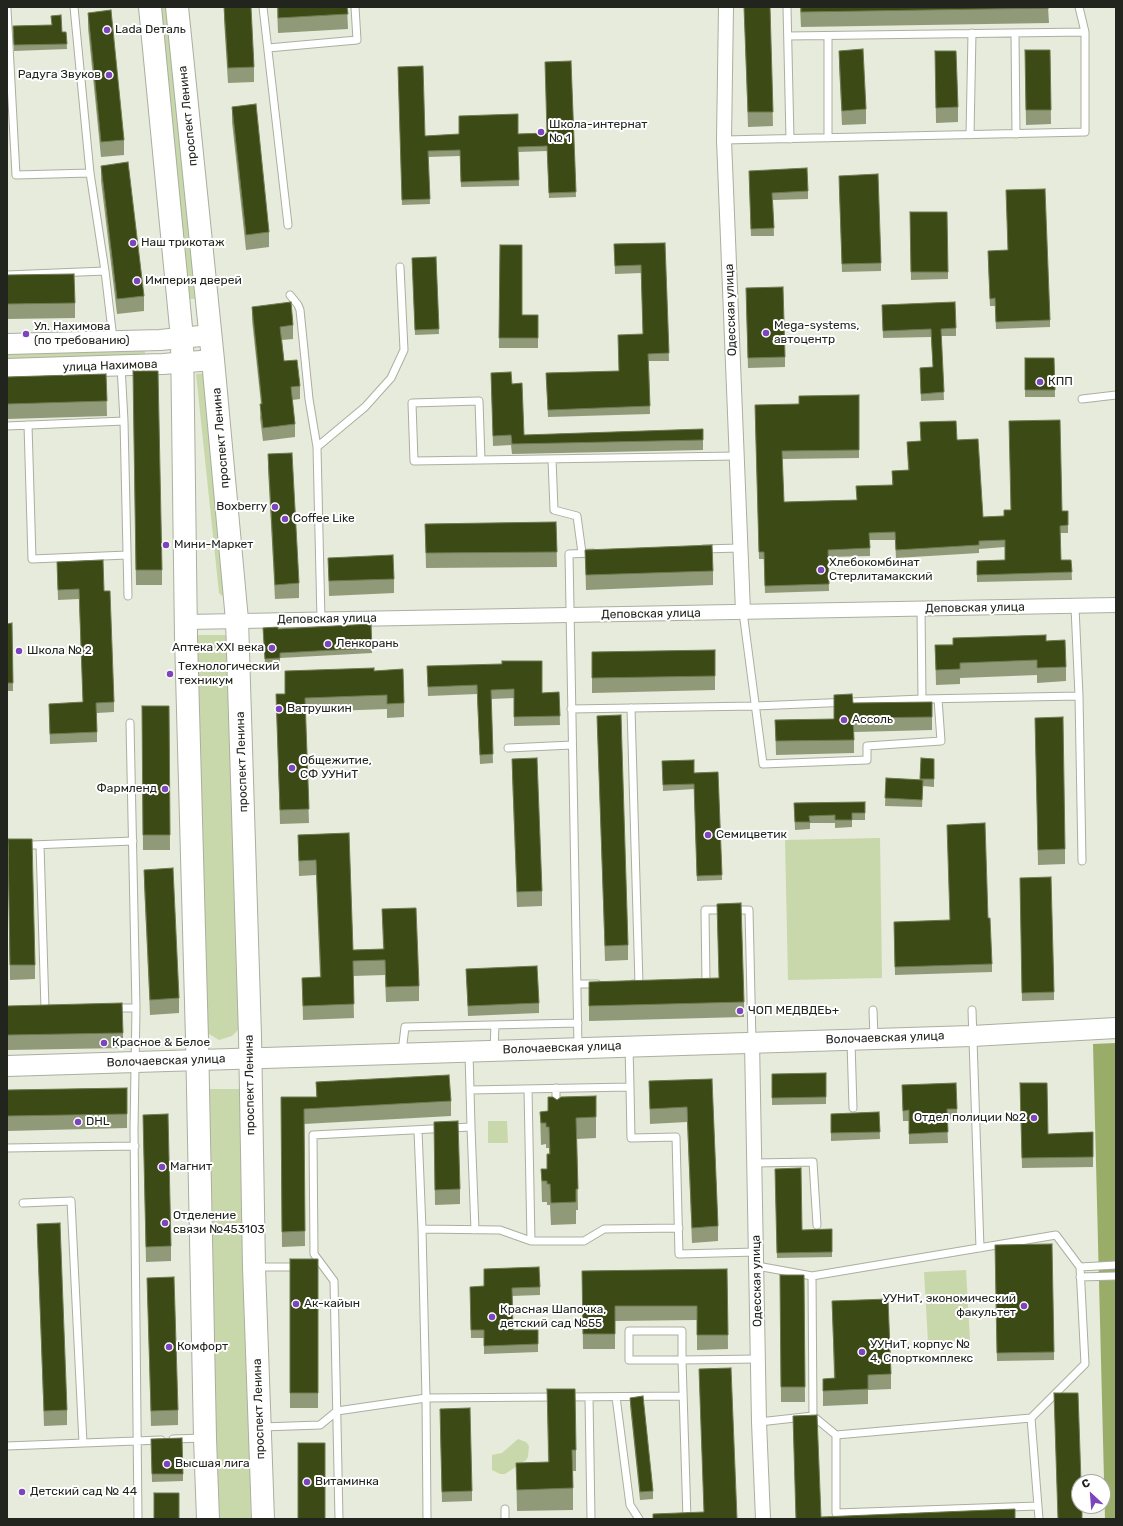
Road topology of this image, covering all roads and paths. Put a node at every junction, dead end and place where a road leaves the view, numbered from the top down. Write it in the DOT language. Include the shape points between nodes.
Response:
graph roads {
  1 [pos="74,7"];
  2 [pos="150,7"];
  3 [pos="177,7"];
  4 [pos="263,7"];
  5 [pos="355,7"];
  6 [pos="726,7"];
  7 [pos="787,7"];
  8 [pos="1079,7"];
  9 [pos="7,9"];
  10 [pos="1085,32"];
  11 [pos="972,33"];
  12 [pos="1015,33"];
  13 [pos="788,36"];
  14 [pos="828,36"];
  15 [pos="268,48"];
  16 [pos="1016,134"];
  17 [pos="970,135"];
  18 [pos="828,138"];
  19 [pos="790,139"];
  20 [pos="724,140"];
  21 [pos="90,173"];
  22 [pos="288,225"];
  23 [pos="400,267"];
  24 [pos="105,271"];
  25 [pos="7,275"];
  26 [pos="290,295"];
  27 [pos="211,335"];
  28 [pos="182,338"];
  29 [pos="113,341"];
  30 [pos="7,344"];
  31 [pos="213,360"];
  32 [pos="183,362"];
  33 [pos="121,366"];
  34 [pos="7,369"];
  35 [pos="1116,395"];
  36 [pos="1082,399"];
  37 [pos="124,421"];
  38 [pos="28,425"];
  39 [pos="7,426"];
  40 [pos="317,447"];
  41 [pos="736,456"];
  42 [pos="552,459"];
  43 [pos="481,460"];
  44 [pos="740,548"];
  45 [pos="693,550"];
  46 [pos="582,553"];
  47 [pos="598,553"];
  48 [pos="127,555"];
  49 [pos="128,596"];
  50 [pos="1116,605"];
  51 [pos="1076,607"];
  52 [pos="921,609"];
  53 [pos="743,612"];
  54 [pos="569,615"];
  55 [pos="237,620"];
  56 [pos="321,620"];
  57 [pos="186,622"];
  58 [pos="1079,696"];
  59 [pos="922,699"];
  60 [pos="938,699"];
  61 [pos="755,706"];
  62 [pos="631,708"];
  63 [pos="571,709"];
  64 [pos="130,723"];
  65 [pos="572,745"];
  66 [pos="508,748"];
  67 [pos="133,841"];
  68 [pos="40,845"];
  69 [pos="7,846"];
  70 [pos="1082,861"];
  71 [pos="691,983"];
  72 [pos="577,984"];
  73 [pos="608,984"];
  74 [pos="624,984"];
  75 [pos="106,1008"];
  76 [pos="136,1008"];
  77 [pos="45,1009"];
  78 [pos="873,1010"];
  79 [pos="972,1010"];
  80 [pos="578,1023"];
  81 [pos="495,1025"];
  82 [pos="1116,1028"];
  83 [pos="972,1036"];
  84 [pos="851,1039"];
  85 [pos="874,1039"];
  86 [pos="752,1042"];
  87 [pos="629,1046"];
  88 [pos="578,1048"];
  89 [pos="494,1050"];
  90 [pos="469,1051"];
  91 [pos="402,1053"];
  92 [pos="250,1058"];
  93 [pos="198,1060"];
  94 [pos="136,1062"];
  95 [pos="7,1066"];
  96 [pos="630,1087"];
  97 [pos="556,1088"];
  98 [pos="528,1089"];
  99 [pos="470,1090"];
  100 [pos="853,1108"];
  101 [pos="556,1116"];
  102 [pos="471,1127"];
  103 [pos="418,1130"];
  104 [pos="135,1146"];
  105 [pos="7,1148"];
  106 [pos="754,1164"];
  107 [pos="23,1203"];
  108 [pos="816,1225"];
  109 [pos="679,1228"];
  110 [pos="422,1229"];
  111 [pos="475,1230"];
  112 [pos="531,1241"];
  113 [pos="980,1248"];
  114 [pos="756,1259"];
  115 [pos="1116,1265"];
  116 [pos="254,1267"];
  117 [pos="316,1267"];
  118 [pos="1080,1267"];
  119 [pos="812,1276"];
  120 [pos="1116,1276"];
  121 [pos="1080,1277"];
  122 [pos="682,1360"];
  123 [pos="758,1360"];
  124 [pos="683,1396"];
  125 [pos="589,1397"];
  126 [pos="616,1397"];
  127 [pos="426,1398"];
  128 [pos="336,1411"];
  129 [pos="813,1416"];
  130 [pos="1031,1418"];
  131 [pos="759,1422"];
  132 [pos="260,1427"];
  133 [pos="836,1435"];
  134 [pos="204,1438"];
  135 [pos="139,1441"];
  136 [pos="83,1443"];
  137 [pos="7,1446"];
  138 [pos="1038,1506"];
  139 [pos="505,1509"];
  140 [pos="138,1519"];
  141 [pos="208,1519"];
  142 [pos="263,1519"];
  143 [pos="339,1519"];
  144 [pos="427,1519"];
  145 [pos="505,1519"];
  146 [pos="592,1519"];
  147 [pos="639,1519"];
  148 [pos="687,1519"];
  149 [pos="763,1519"];
  150 [pos="1039,1519"];
  1 -- 21 [label="lane"];
  2 -- 28 [label="main road"];
  3 -- 27 [label="main road, проспект Ленина"];
  4 -- 15 [label="lane"];
  5 -- 15 [label="lane" via="358,40"];
  6 -- 20 [label="street, Одесская улица"];
  7 -- 13 [label="lane"];
  8 -- 10 [label="lane"];
  9 -- 21 [label="lane" via="16,175"];
  10 -- 12 [label="lane"];
  10 -- 16 [label="lane" via="1085,132"];
  11 -- 12 [label="lane"];
  11 -- 14 [label="lane"];
  11 -- 17 [label="lane"];
  12 -- 16 [label="lane"];
  13 -- 14 [label="lane"];
  13 -- 19 [label="lane"];
  14 -- 18 [label="lane"];
  15 -- 22 [label="lane"];
  16 -- 17 [label="lane"];
  17 -- 18 [label="lane"];
  18 -- 19 [label="lane"];
  19 -- 20 [label="lane"];
  20 -- 41 [label="street, Одесская улица"];
  21 -- 24 [label="lane"];
  23 -- 40 [label="lane" via="404,350 391,378 365,407"];
  24 -- 25 [label="lane"];
  24 -- 29 [label="lane"];
  26 -- 40 [label="lane" via="300,310 309,399"];
  27 -- 28 [label="street, улица Нахимова"];
  27 -- 31 [label="main road, проспект Ленина"];
  28 -- 29 [label="street, улица Нахимова"];
  28 -- 32 [label="main road"];
  29 -- 30 [label="street, улица Нахимова"];
  31 -- 32 [label="street, улица Нахимова"];
  31 -- 55 [label="main road, проспект Ленина"];
  32 -- 33 [label="street, улица Нахимова"];
  32 -- 57 [label="main road"];
  33 -- 34 [label="street, улица Нахимова"];
  33 -- 37 [label="lane"];
  35 -- 36 [label="lane"];
  37 -- 38 [label="lane"];
  37 -- 48 [label="lane"];
  38 -- 39 [label="lane"];
  38 -- 48 [label="lane" via="32,559"];
  40 -- 56 [label="lane" via="322,563"];
  41 -- 42 [label="lane"];
  41 -- 44 [label="street, Одесская улица"];
  42 -- 43 [label="lane"];
  42 -- 46 [label="lane" via="554,510 577,516"];
  43 -- 43 [label="lane" via="414,461 412,403 480,401"];
  44 -- 45 [label="lane"];
  44 -- 53 [label="street, Одесская улица"];
  46 -- 47 [label="lane"];
  46 -- 54 [label="lane" via="569,554"];
  48 -- 49 [label="lane"];
  50 -- 51 [label="street, Деповская улица"];
  51 -- 52 [label="street, Деповская улица"];
  51 -- 58 [label="lane"];
  52 -- 53 [label="street, Деповская улица"];
  52 -- 59 [label="lane"];
  53 -- 54 [label="street, Деповская улица"];
  53 -- 61 [label="lane"];
  54 -- 56 [label="street, Деповская улица"];
  54 -- 63 [label="lane"];
  55 -- 56 [label="street, Деповская улица"];
  55 -- 57 [label="street, Деповская улица"];
  55 -- 92 [label="main road, проспект Ленина"];
  57 -- 93 [label="main road"];
  58 -- 60 [label="lane"];
  58 -- 70 [label="lane"];
  59 -- 60 [label="lane"];
  59 -- 61 [label="lane"];
  60 -- 61 [label="lane" via="941,741 867,746 867,760 763,764"];
  61 -- 62 [label="lane"];
  62 -- 63 [label="lane"];
  62 -- 74 [label="lane" via="643,984"];
  63 -- 65 [label="lane"];
  64 -- 67 [label="lane"];
  65 -- 66 [label="lane"];
  65 -- 72 [label="lane"];
  67 -- 68 [label="lane"];
  67 -- 76 [label="lane"];
  68 -- 69 [label="lane"];
  68 -- 77 [label="lane"];
  71 -- 86 [label="lane" via="706,983 705,910 750,910"];
  72 -- 73 [label="lane"];
  72 -- 80 [label="lane"];
  75 -- 76 [label="lane"];
  76 -- 94 [label="lane"];
  78 -- 85 [label="lane"];
  79 -- 83 [label="lane"];
  80 -- 81 [label="lane"];
  80 -- 88 [label="lane"];
  81 -- 89 [label="lane"];
  81 -- 91 [label="lane" via="405,1028"];
  82 -- 83 [label="street, Волочаевская улица"];
  83 -- 85 [label="street, Волочаевская улица"];
  83 -- 113 [label="lane"];
  84 -- 85 [label="street, Волочаевская улица"];
  84 -- 86 [label="street, Волочаевская улица"];
  84 -- 100 [label="lane"];
  86 -- 87 [label="street, Волочаевская улица"];
  86 -- 106 [label="street, Одесская улица"];
  87 -- 88 [label="street, Волочаевская улица"];
  87 -- 96 [label="lane"];
  88 -- 89 [label="street, Волочаевская улица"];
  89 -- 90 [label="street, Волочаевская улица"];
  90 -- 91 [label="street, Волочаевская улица"];
  90 -- 99 [label="lane"];
  91 -- 92 [label="street, Волочаевская улица"];
  92 -- 93 [label="street, Волочаевская улица"];
  92 -- 116 [label="main road, проспект Ленина"];
  93 -- 94 [label="street, Волочаевская улица"];
  93 -- 134 [label="main road"];
  94 -- 95 [label="street, Волочаевская улица"];
  94 -- 104 [label="lane"];
  96 -- 97 [label="lane"];
  96 -- 109 [label="lane" via="631,1138 676,1137"];
  97 -- 98 [label="lane"];
  97 -- 101 [label="lane"];
  98 -- 99 [label="lane"];
  98 -- 112 [label="lane"];
  99 -- 102 [label="lane"];
  102 -- 103 [label="lane"];
  102 -- 111 [label="lane"];
  103 -- 110 [label="lane"];
  103 -- 117 [label="lane" via="313,1135"];
  104 -- 105 [label="lane"];
  104 -- 135 [label="lane"];
  106 -- 108 [label="lane" via="813,1162"];
  106 -- 114 [label="street, Одесская улица"];
  107 -- 136 [label="lane" via="71,1201"];
  109 -- 112 [label="lane" via="604,1229 584,1241"];
  109 -- 114 [label="lane" via="680,1254"];
  110 -- 111 [label="lane"];
  110 -- 127 [label="lane"];
  111 -- 112 [label="lane" via="500,1230"];
  113 -- 118 [label="lane" via="1056,1236"];
  113 -- 119 [label="lane"];
  114 -- 119 [label="lane"];
  114 -- 123 [label="street, Одесская улица"];
  115 -- 118 [label="lane"];
  116 -- 117 [label="lane"];
  116 -- 132 [label="main road, проспект Ленина"];
  117 -- 128 [label="lane" via="334,1281"];
  118 -- 121 [label="lane"];
  119 -- 129 [label="lane"];
  120 -- 121 [label="lane"];
  121 -- 130 [label="lane" via="1085,1364"];
  122 -- 122 [label="lane" via="682,1330 629,1331 629,1360"];
  122 -- 123 [label="lane"];
  122 -- 124 [label="lane"];
  123 -- 131 [label="street, Одесская улица"];
  124 -- 126 [label="lane"];
  124 -- 148 [label="lane"];
  125 -- 126 [label="lane"];
  125 -- 127 [label="lane"];
  125 -- 146 [label="lane"];
  126 -- 147 [label="lane" via="630,1505"];
  127 -- 128 [label="lane"];
  127 -- 144 [label="lane"];
  128 -- 132 [label="lane" via="320,1424"];
  128 -- 143 [label="lane"];
  129 -- 131 [label="lane"];
  129 -- 133 [label="lane"];
  130 -- 133 [label="lane"];
  130 -- 138 [label="lane"];
  131 -- 149 [label="street, Одесская улица"];
  132 -- 142 [label="main road, проспект Ленина"];
  133 -- 138 [label="lane" via="836,1513"];
  134 -- 135 [label="lane"];
  134 -- 141 [label="main road"];
  135 -- 136 [label="lane"];
  135 -- 140 [label="lane"];
  136 -- 137 [label="lane"];
  138 -- 150 [label="lane"];
  139 -- 145 [label="lane"];
}
